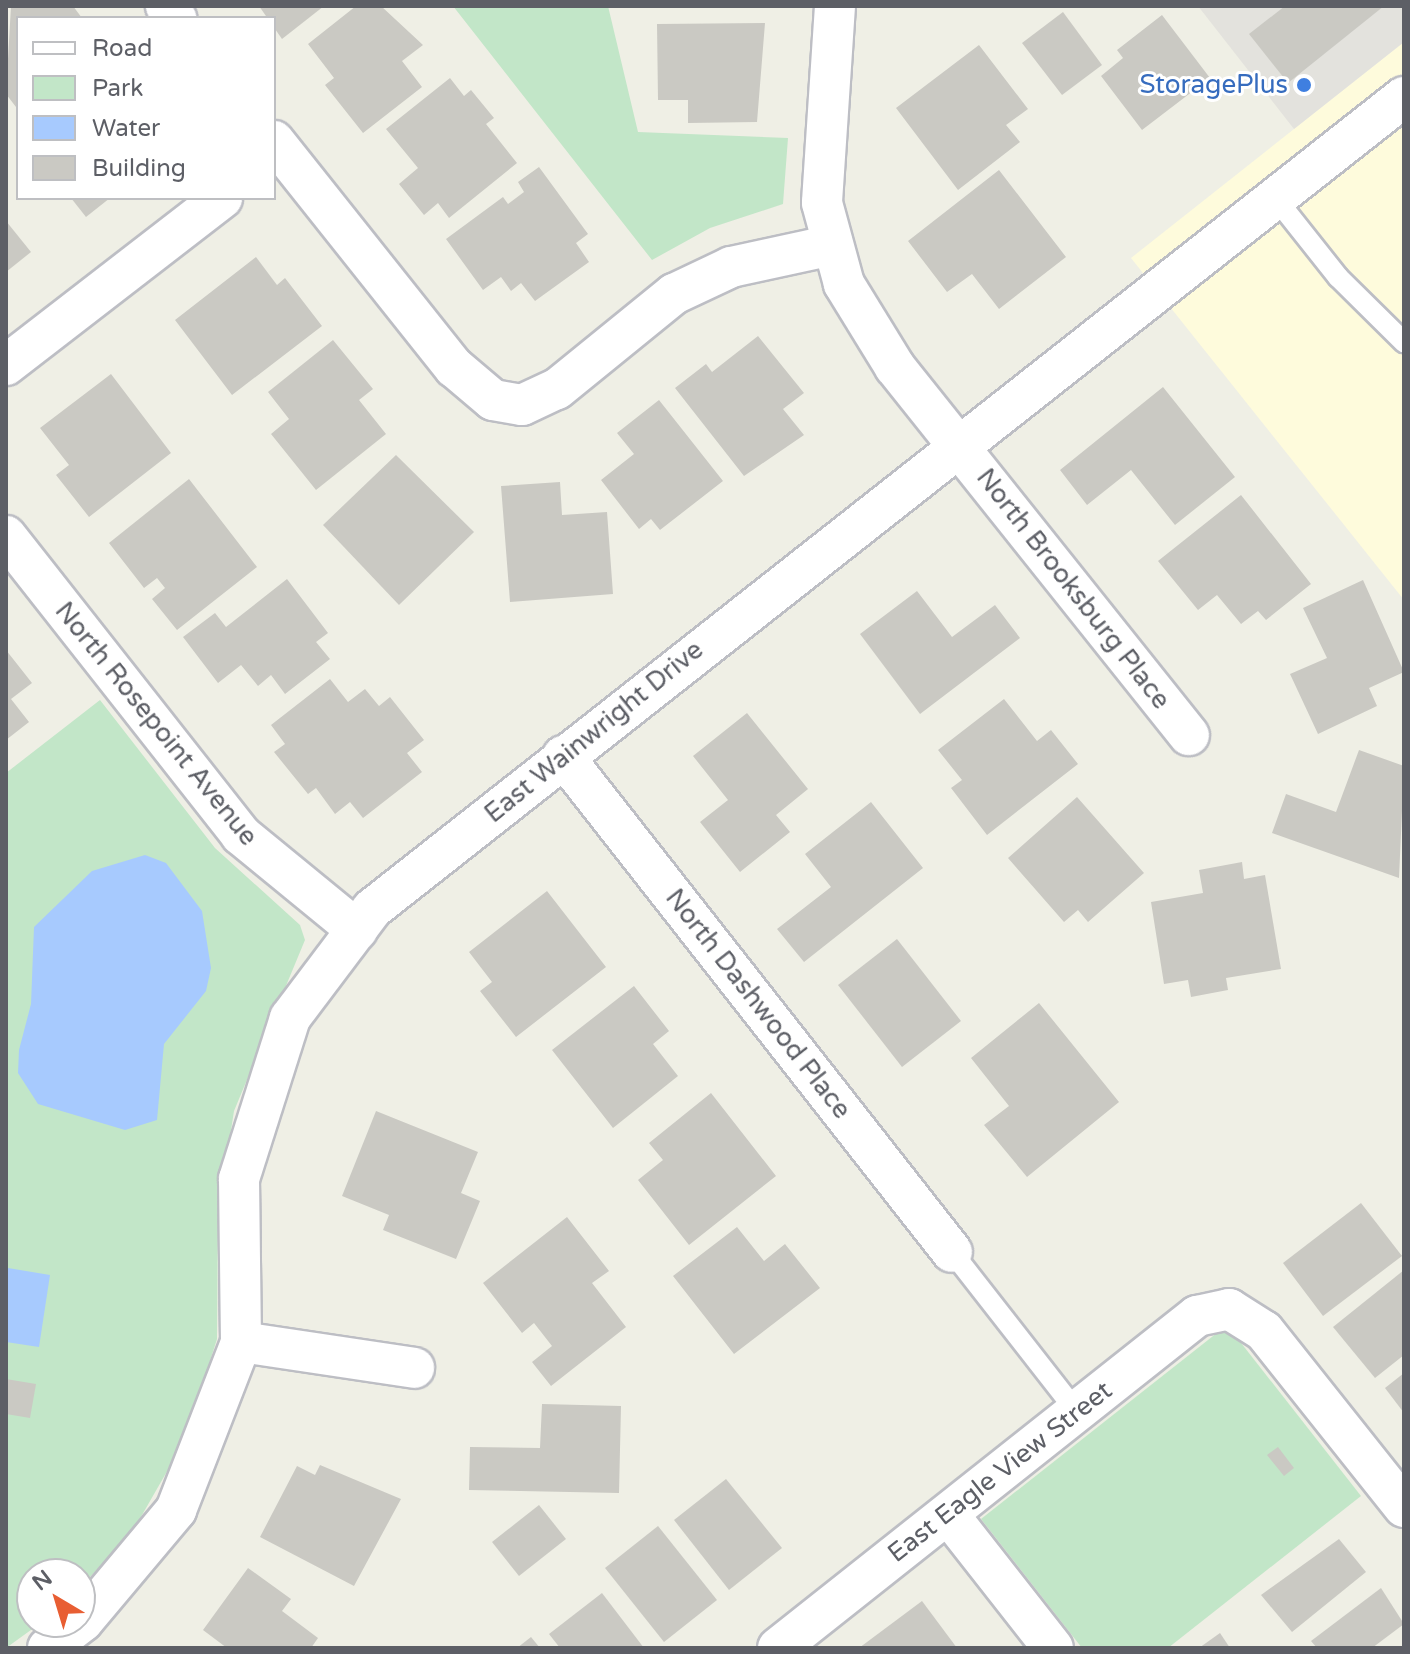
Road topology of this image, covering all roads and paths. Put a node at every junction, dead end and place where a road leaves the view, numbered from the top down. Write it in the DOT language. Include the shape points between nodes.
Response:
graph roads {
  1 [pos="835,6"];
  2 [pos="1404,97"];
  3 [pos="277,150"];
  4 [pos="1273,195"];
  5 [pos="219,200"];
  6 [pos="833,245"];
  7 [pos="1402,335"];
  8 [pos="6,365"];
  9 [pos="958,443"];
  10 [pos="6,536"];
  11 [pos="1189,735"];
  12 [pos="563,756"];
  13 [pos="357,930"];
  14 [pos="952,1252"];
  15 [pos="241,1342"];
  16 [pos="414,1368"];
  17 [pos="1077,1412"];
  18 [pos="1404,1507"];
  19 [pos="948,1514"];
  20 [pos="48,1648"];
  21 [pos="778,1648"];
  22 [pos="1053,1648"];
  1 -- 6 [label="street, North Brooksburg Place" via="822,203"];
  2 -- 4 [label="street, East Wainwright Drive"];
  3 -- 6 [label="street" via="454,367 493,400 522,405 557,389 674,294 751,259"];
  4 -- 7 [label="lane" via="1338,277"];
  4 -- 9 [label="street, East Wainwright Drive"];
  5 -- 8 [label="street"];
  6 -- 9 [label="street, North Brooksburg Place" via="844,284 895,367"];
  9 -- 11 [label="street, North Brooksburg Place"];
  9 -- 12 [label="street, East Wainwright Drive"];
  10 -- 13 [label="street, North Rosepoint Avenue" via="241,835"];
  12 -- 13 [label="street, East Wainwright Drive" via="372,909"];
  12 -- 14 [label="street, North Dashwood Place"];
  13 -- 15 [label="street, East Wainwright Drive" via="290,1018 239,1179"];
  14 -- 17 [label="lane"];
  15 -- 16 [label="street"];
  15 -- 20 [label="street, East Wainwright Drive" via="176,1510 83,1621"];
  17 -- 18 [label="street, East Eagle View Street" via="1197,1316 1229,1309 1264,1331"];
  17 -- 19 [label="street, East Eagle View Street"];
  19 -- 21 [label="street, East Eagle View Street"];
  19 -- 22 [label="street"];
}
